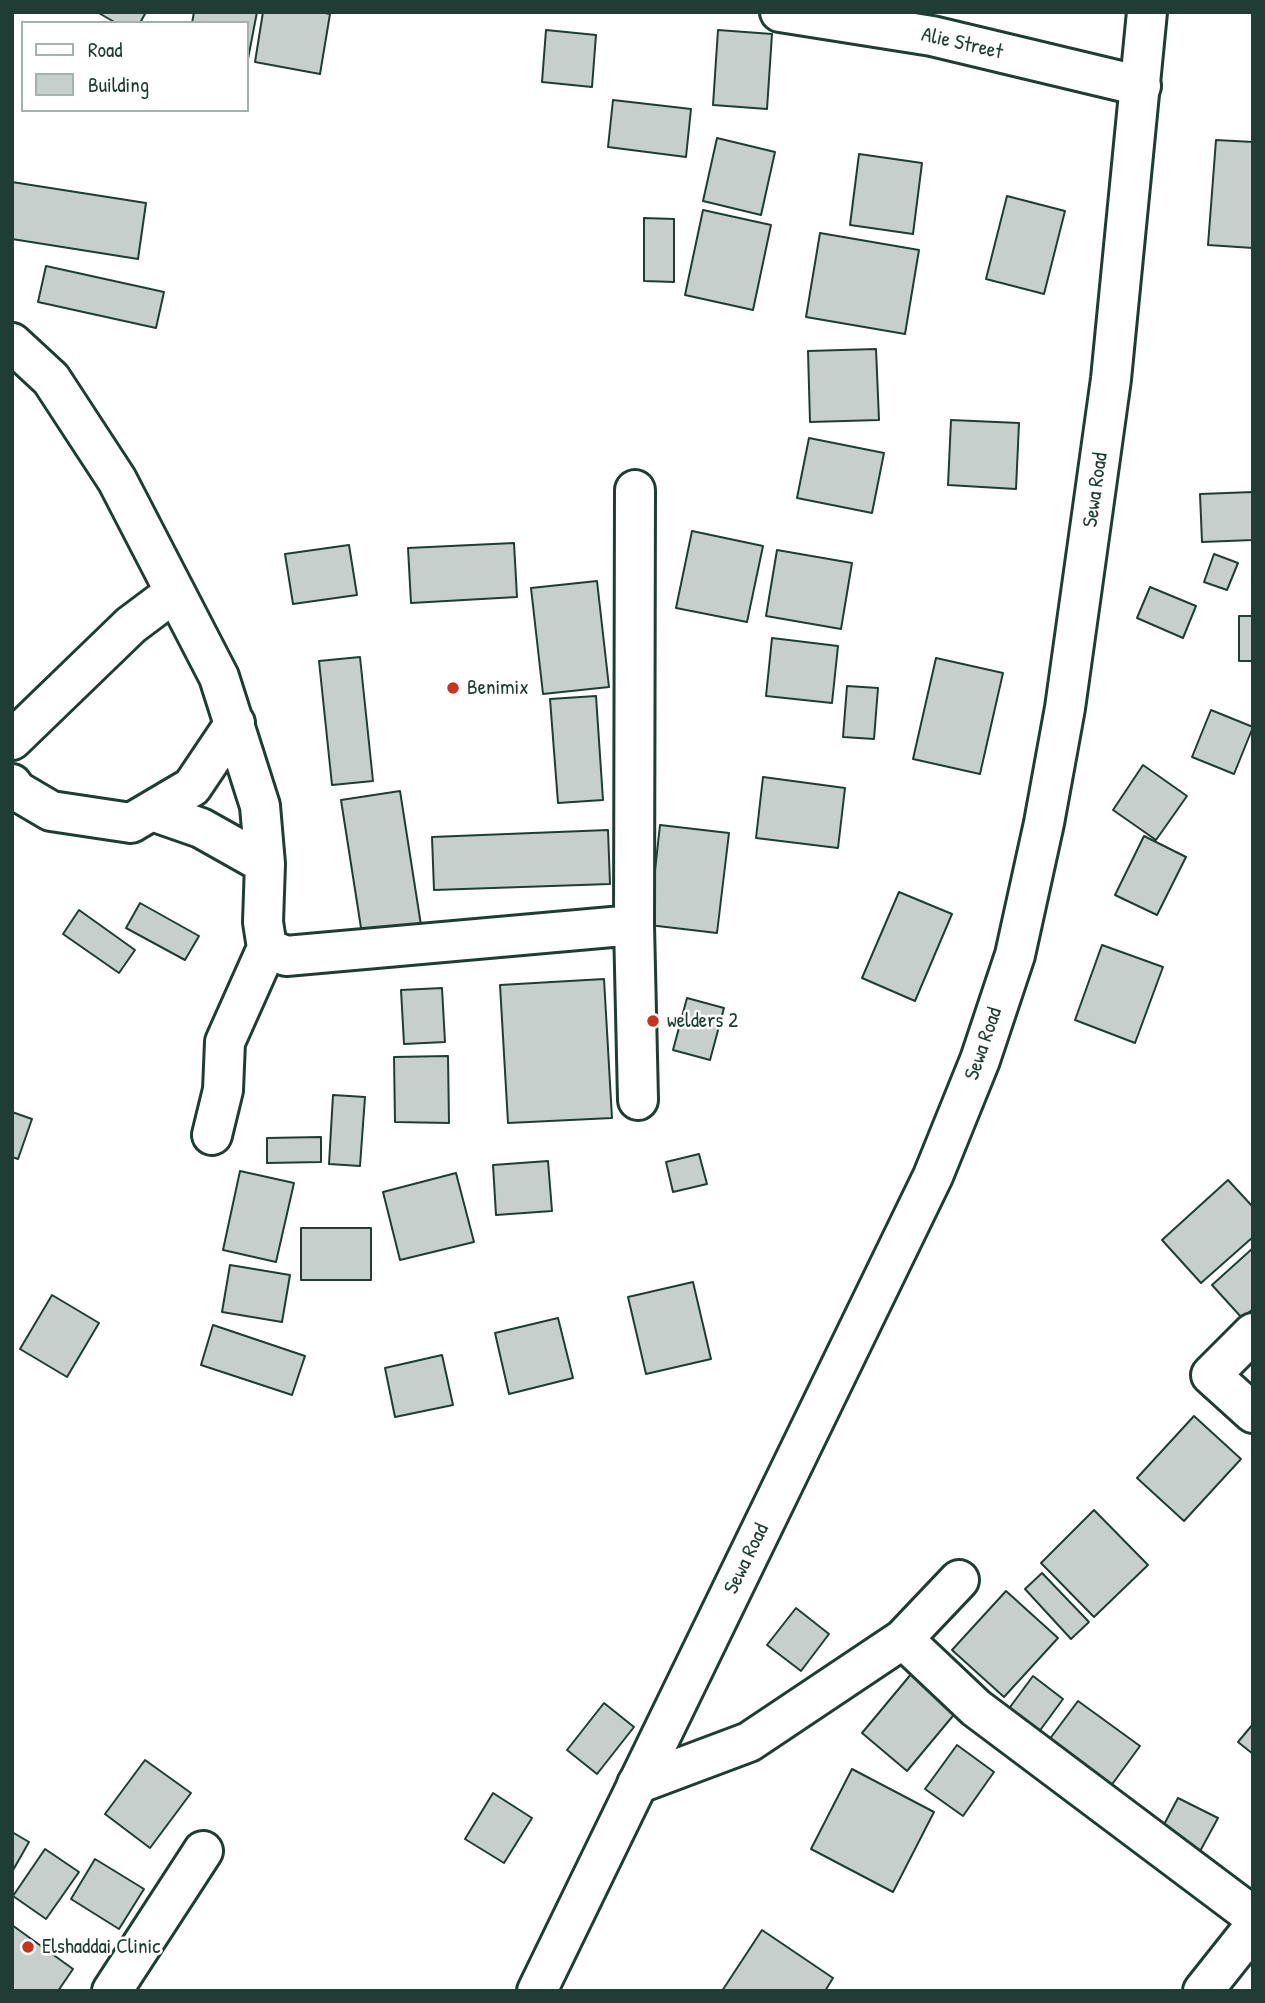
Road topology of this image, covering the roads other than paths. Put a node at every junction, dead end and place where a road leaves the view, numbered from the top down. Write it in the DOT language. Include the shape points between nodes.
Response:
graph roads {
  1 [pos="780,12"];
  2 [pos="1147,12"];
  3 [pos="1141,86"];
  4 [pos="12,343"];
  5 [pos="635,490"];
  6 [pos="175,592"];
  7 [pos="235,723"];
  8 [pos="12,740"];
  9 [pos="12,784"];
  10 [pos="152,811"];
  11 [pos="265,863"];
  12 [pos="634,925"];
  13 [pos="267,947"];
  14 [pos="638,1100"];
  15 [pos="212,1135"];
  16 [pos="1253,1334"];
  17 [pos="1253,1413"];
  18 [pos="959,1580"];
  19 [pos="903,1639"];
  20 [pos="637,1784"];
  21 [pos="202,1851"];
  22 [pos="1253,1916"];
  23 [pos="1253,1928"];
  24 [pos="112,1991"];
  25 [pos="537,1991"];
  26 [pos="1203,1991"];
  1 -- 3 [label="street, Alie Street" via="932,36"];
  2 -- 3 [label="street, Sewa Road"];
  3 -- 20 [label="street, Sewa Road" via="1111,379 1065,708 1015,955 980,1060 933,1176"];
  4 -- 6 [label="street" via="51,379 66,401 117,480"];
  5 -- 12 [label="street"];
  6 -- 7 [label="street" via="219,677"];
  6 -- 8 [label="street" via="131,625"];
  7 -- 10 [label="street" via="192,787"];
  7 -- 11 [label="street" via="260,806"];
  9 -- 10 [label="street" via="17,792 51,811 131,823"];
  10 -- 11 [label="street" via="201,828"];
  11 -- 13 [label="street"];
  12 -- 13 [label="street" via="286,956"];
  12 -- 14 [label="street"];
  13 -- 15 [label="street" via="225,1042 223,1090"];
  16 -- 17 [label="street" via="1211,1375"];
  18 -- 19 [label="street"];
  19 -- 20 [label="street" via="749,1742"];
  19 -- 22 [label="street" via="976,1708"];
  20 -- 25 [label="street, Sewa Road"];
  21 -- 24 [label="street"];
  23 -- 26 [label="street"];
}
